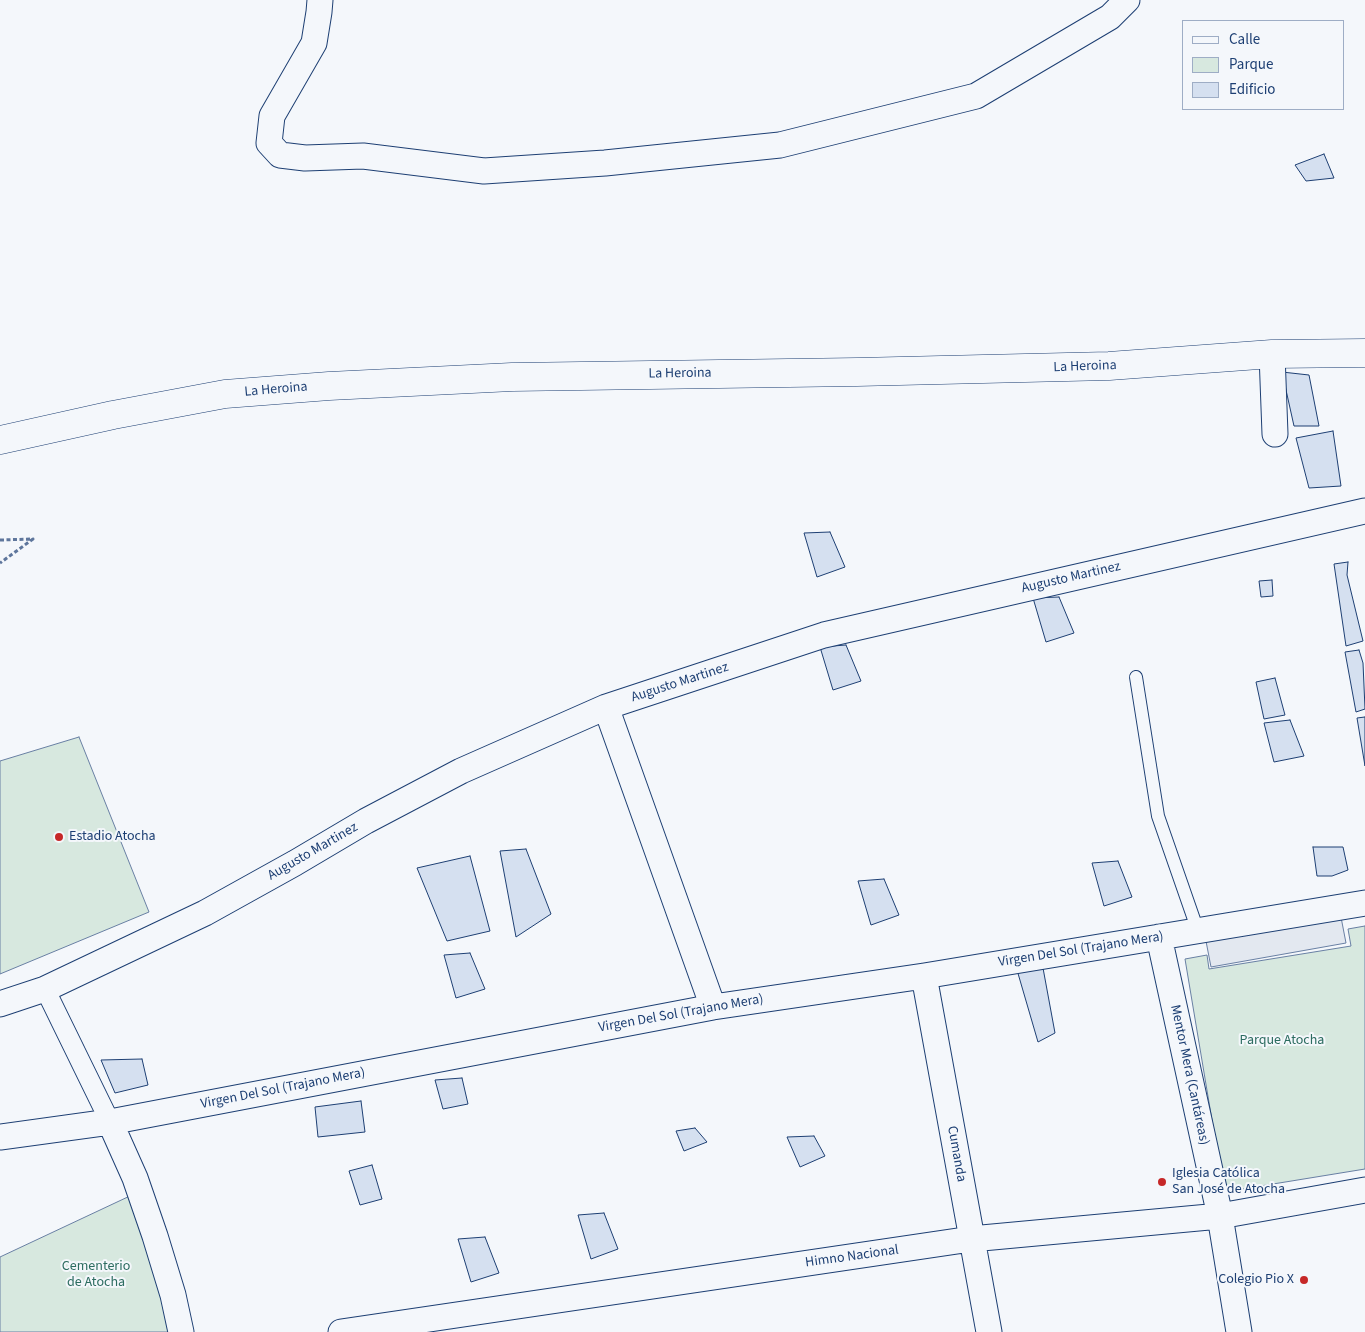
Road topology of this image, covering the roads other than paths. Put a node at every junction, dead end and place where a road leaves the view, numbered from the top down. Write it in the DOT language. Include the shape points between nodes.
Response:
graph roads {
  1 [pos="320,0"];
  2 [pos="1127,0"];
  3 [pos="1365,353"];
  4 [pos="1272,354"];
  5 [pos="1275,434"];
  6 [pos="0,440"];
  7 [pos="1365,511"];
  8 [pos="1136,677"];
  9 [pos="606,708"];
  10 [pos="1365,903"];
  11 [pos="1198,931"];
  12 [pos="1159,937"];
  13 [pos="924,976"];
  14 [pos="45,989"];
  15 [pos="0,1004"];
  16 [pos="713,1007"];
  17 [pos="110,1122"];
  18 [pos="0,1137"];
  19 [pos="1365,1190"];
  20 [pos="1220,1216"];
  21 [pos="972,1239"];
  22 [pos="181,1332"];
  23 [pos="341,1332"];
  24 [pos="989,1332"];
  25 [pos="1239,1332"];
  1 -- 2 [label="street" via="314,43 272,116 268,143 280,155 305,158 363,156 484,171 605,163 780,145 976,96 1110,17"];
  3 -- 4 [label="street, La Heroina"];
  4 -- 5 [label="street"];
  4 -- 6 [label="street, La Heroina" via="1109,366 512,377 329,386 226,394"];
  7 -- 9 [label="street, Augusto Martinez" via="824,635"];
  8 -- 11 [label="lane" via="1158,816"];
  9 -- 14 [label="street, Augusto Martinez" via="461,771 366,821 206,913"];
  9 -- 16 [label="street"];
  10 -- 11 [label="street, Virgen Del Sol (Trajano Mera)"];
  11 -- 12 [label="street, Virgen Del Sol (Trajano Mera)"];
  12 -- 13 [label="street, Virgen Del Sol (Trajano Mera)"];
  12 -- 20 [label="street, Mentor Mera (Cantáreas)"];
  13 -- 16 [label="street, Virgen Del Sol (Trajano Mera)"];
  13 -- 21 [label="street, Cumanda"];
  14 -- 15 [label="street, Augusto Martinez"];
  14 -- 17 [label="street"];
  16 -- 17 [label="street, Virgen Del Sol (Trajano Mera)"];
  17 -- 18 [label="street, Virgen Del Sol (Trajano Mera)"];
  17 -- 22 [label="street" via="135,1178 155,1236"];
  19 -- 20 [label="street, Himno Nacional"];
  20 -- 21 [label="street, Himno Nacional"];
  20 -- 25 [label="street, Mentor Mera (Cantáreas)"];
  21 -- 23 [label="street, Himno Nacional"];
  21 -- 24 [label="street, Cumanda"];
}
